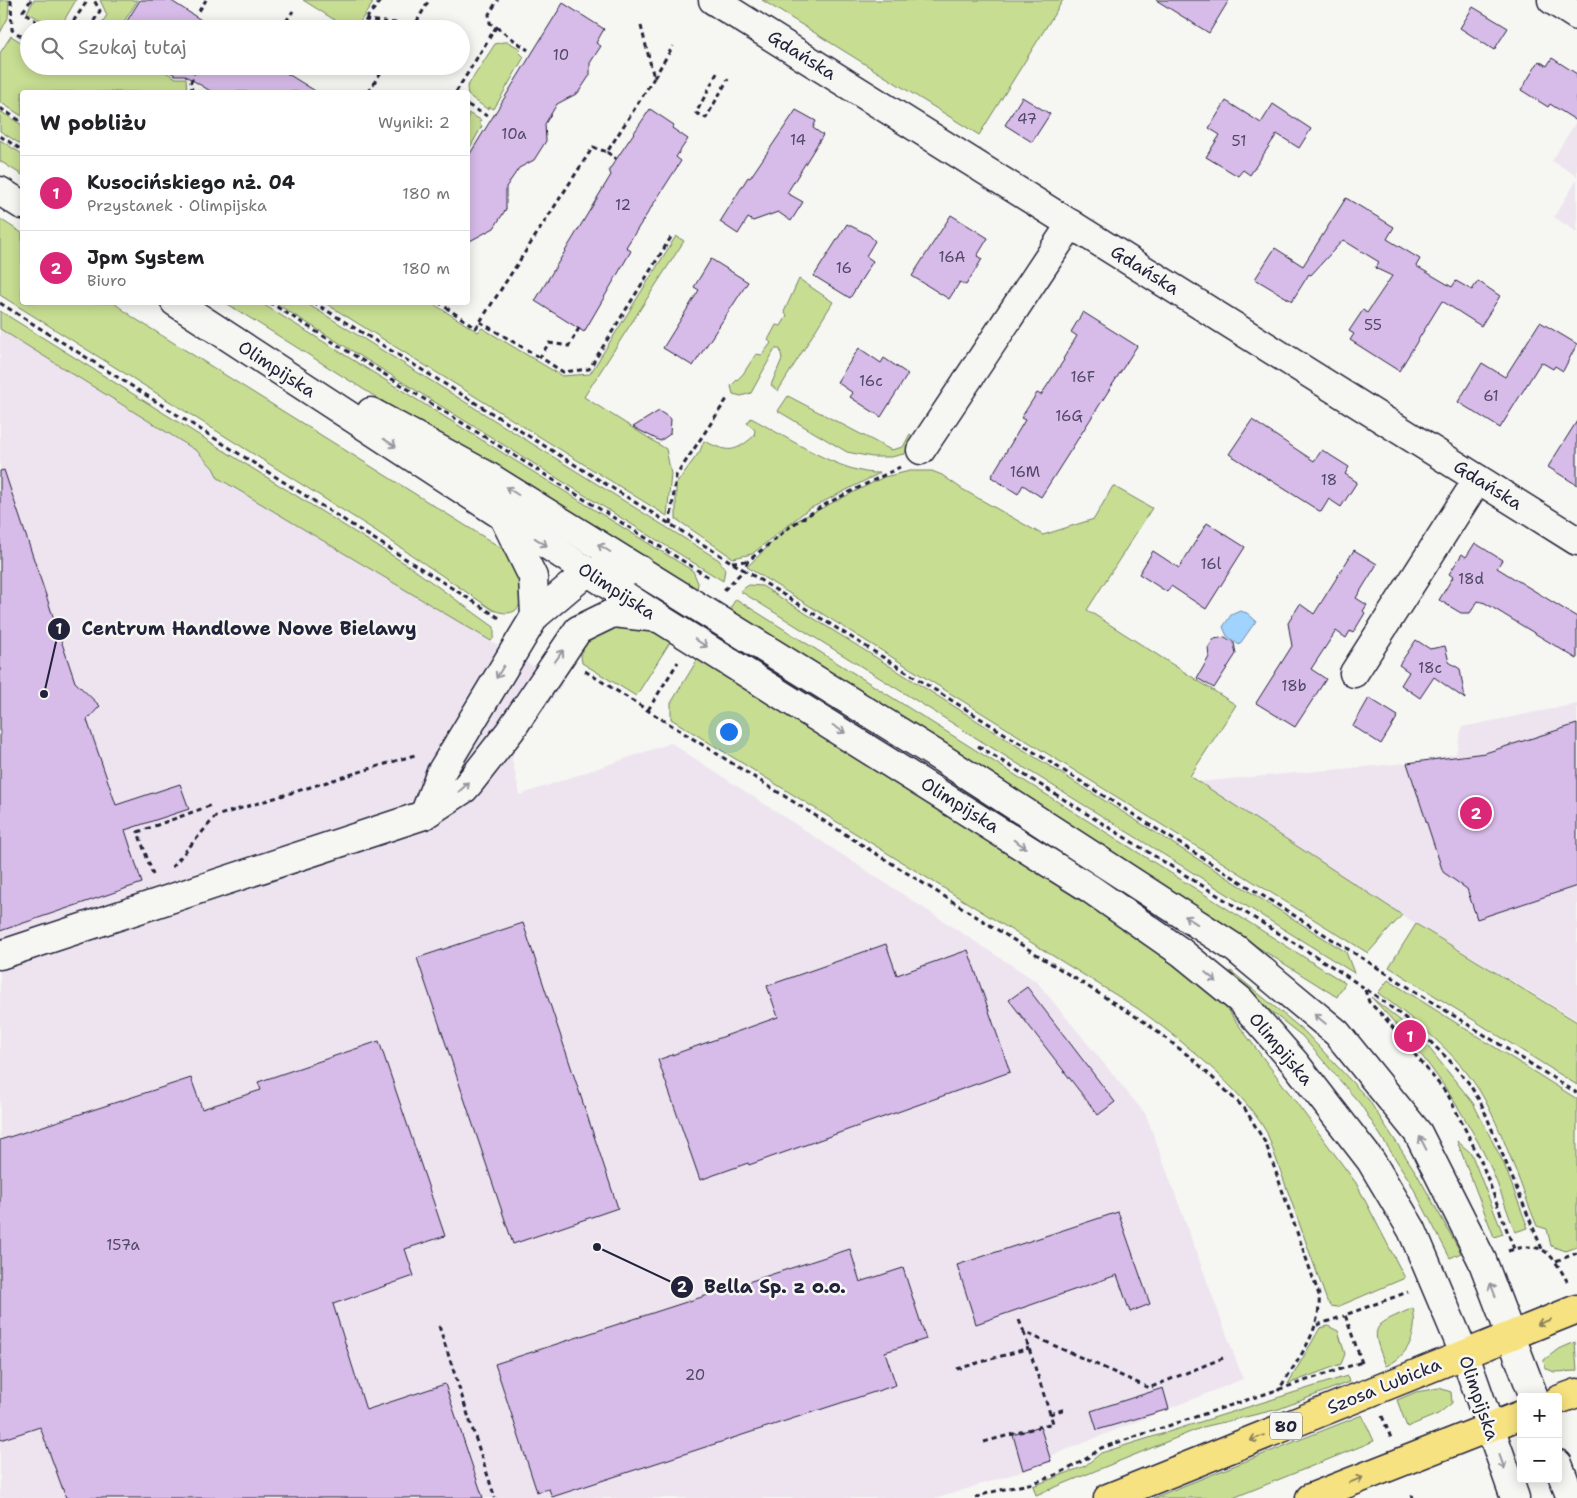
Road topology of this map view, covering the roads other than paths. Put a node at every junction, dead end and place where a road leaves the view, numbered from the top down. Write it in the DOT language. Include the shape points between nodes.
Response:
graph roads {
  1 [pos="713,0"];
  2 [pos="1552,0"];
  3 [pos="1577,16"];
  4 [pos="0,191"];
  5 [pos="20,204"];
  6 [pos="1071,224"];
  7 [pos="182,307"];
  8 [pos="912,458"];
  9 [pos="1478,479"];
  10 [pos="504,518"];
  11 [pos="568,526"];
  12 [pos="1577,541"];
  13 [pos="640,570"];
  14 [pos="587,572"];
  15 [pos="535,616"];
  16 [pos="659,618"];
  17 [pos="578,630"];
  18 [pos="1354,673"];
  19 [pos="424,815"];
  20 [pos="0,954"];
  21 [pos="1577,1309"];
  22 [pos="1511,1335"];
  23 [pos="1464,1353"];
  24 [pos="1533,1393"];
  25 [pos="1577,1393"];
  26 [pos="1562,1399"];
  27 [pos="1517,1415"];
  28 [pos="1488,1426"];
  29 [pos="1562,1474"];
  30 [pos="1108,1498"];
  31 [pos="1310,1498"];
  32 [pos="1515,1498"];
  33 [pos="1571,1498"];
  1 -- 6 [label="main road, Gdańska"];
  2 -- 3 [label="main road"];
  4 -- 5 [label="main road"];
  6 -- 8 [label="main road"];
  6 -- 9 [label="main road, Gdańska"];
  7 -- 10 [label="main road, Olimpijska, one-way"];
  11 -- 7 [label="main road, Olimpijska, one-way" via="486,474"];
  9 -- 12 [label="main road, Gdańska"];
  9 -- 18 [label="main road"];
  10 -- 14 [label="main road, Olimpijska, one-way"];
  10 -- 15 [label="main road" via="533,577"];
  13 -- 11 [label="main road, Olimpijska, one-way"];
  11 -- 14 [label="main road"];
  13 -- 14 [label="main road"];
  22 -- 13 [label="main road, Olimpijska, one-way" via="1482,1260 1418,1133 1337,1033 1236,949 940,756"];
  14 -- 15 [label="main road"];
  14 -- 16 [label="main road, Olimpijska"];
  14 -- 17 [label="main road"];
  15 -- 19 [label="main road, one-way" via="440,774"];
  16 -- 17 [label="main road" via="613,613"];
  16 -- 23 [label="main road, Olimpijska, one-way" via="1089,888 1181,952 1240,1000 1295,1063 1371,1161 1412,1230"];
  19 -- 17 [label="main road, one-way" via="471,781 510,731"];
  19 -- 20 [label="main road"];
  21 -- 22 [label="main road, Szosa Lubicka / 80, one-way"];
  22 -- 23 [label="main road, Szosa Lubicka / 80"];
  22 -- 24 [label="main road, Olimpijska"];
  23 -- 28 [label="main road, Olimpijska"];
  23 -- 30 [label="main road, Szosa Lubicka / 80, one-way"];
  25 -- 26 [label="main road"];
  27 -- 28 [label="main road"];
  31 -- 28 [label="main road, one-way"];
  28 -- 32 [label="main road, Olimpijska, one-way"];
  29 -- 33 [label="main road"];
}
